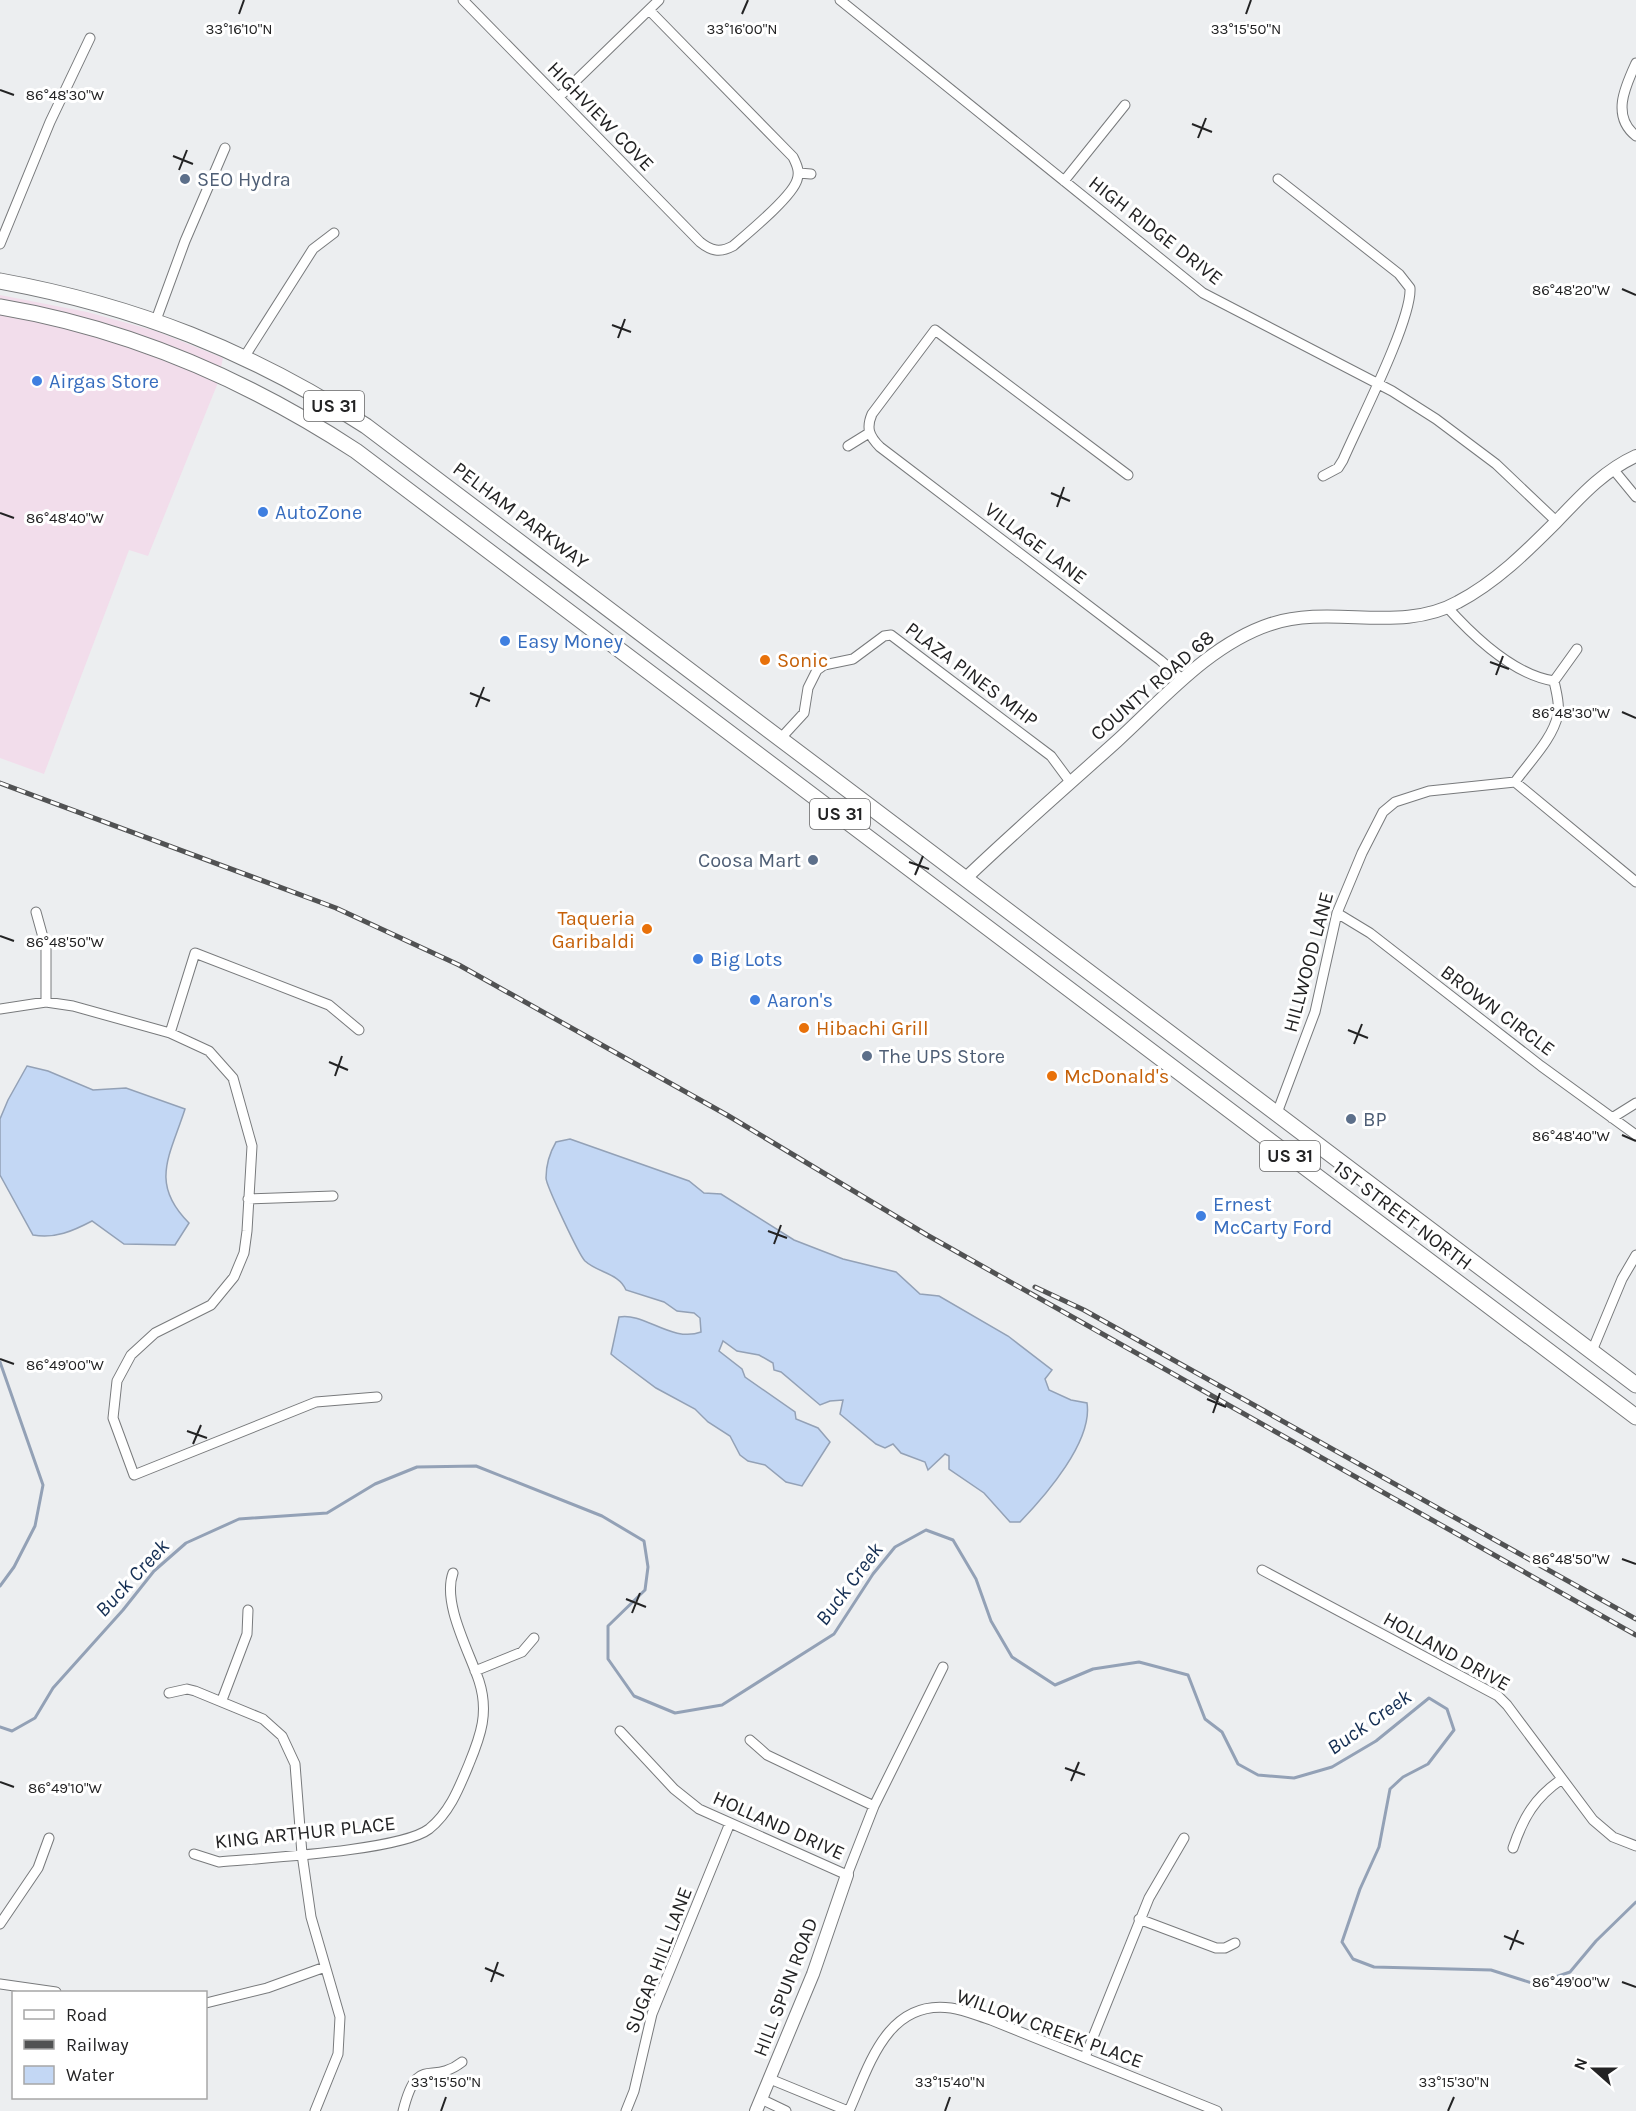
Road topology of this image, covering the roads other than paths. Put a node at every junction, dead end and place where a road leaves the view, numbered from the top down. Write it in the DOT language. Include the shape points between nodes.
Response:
graph roads {
  1 [pos="463,0"];
  2 [pos="659,0"];
  3 [pos="840,0"];
  4 [pos="649,10"];
  5 [pos="90,38"];
  6 [pos="1636,63"];
  7 [pos="559,97"];
  8 [pos="1125,105"];
  9 [pos="1636,136"];
  10 [pos="225,148"];
  11 [pos="798,173"];
  12 [pos="811,174"];
  13 [pos="1278,179"];
  14 [pos="1064,181"];
  15 [pos="334,233"];
  16 [pos="0,244"];
  17 [pos="718,251"];
  18 [pos="718,263"];
  19 [pos="0,281"];
  20 [pos="0,306"];
  21 [pos="127,310"];
  22 [pos="156,320"];
  23 [pos="114,333"];
  24 [pos="245,356"];
  25 [pos="232,380"];
  26 [pos="1377,383"];
  27 [pos="369,428"];
  28 [pos="869,434"];
  29 [pos="848,446"];
  30 [pos="354,450"];
  31 [pos="1636,456"];
  32 [pos="1613,469"];
  33 [pos="1128,476"];
  34 [pos="1323,476"];
  35 [pos="1636,497"];
  36 [pos="467,500"];
  37 [pos="1556,521"];
  38 [pos="452,524"];
  39 [pos="1447,607"];
  40 [pos="623,619"];
  41 [pos="606,638"];
  42 [pos="1577,650"];
  43 [pos="1183,680"];
  44 [pos="1554,681"];
  45 [pos="747,714"];
  46 [pos="735,735"];
  47 [pos="781,738"];
  48 [pos="1515,782"];
  49 [pos="1071,783"];
  50 [pos="966,878"];
  51 [pos="1636,882"];
  52 [pos="945,894"];
  53 [pos="36,912"];
  54 [pos="1337,913"];
  55 [pos="1068,955"];
  56 [pos="1052,975"];
  57 [pos="46,1002"];
  58 [pos="0,1009"];
  59 [pos="359,1029"];
  60 [pos="1167,1030"];
  61 [pos="170,1033"];
  62 [pos="1152,1051"];
  63 [pos="1636,1103"];
  64 [pos="1277,1113"];
  65 [pos="1612,1118"];
  66 [pos="1636,1135"];
  67 [pos="1265,1137"];
  68 [pos="1356,1173"];
  69 [pos="1340,1193"];
  70 [pos="333,1196"];
  71 [pos="248,1199"];
  72 [pos="1636,1255"];
  73 [pos="1473,1261"];
  74 [pos="1458,1282"];
  75 [pos="1592,1351"];
  76 [pos="1575,1371"];
  77 [pos="1636,1385"];
  78 [pos="377,1397"];
  79 [pos="1636,1417"];
  80 [pos="1262,1570"];
  81 [pos="453,1573"];
  82 [pos="248,1610"];
  83 [pos="534,1638"];
  84 [pos="943,1667"];
  85 [pos="475,1671"];
  86 [pos="169,1693"];
  87 [pos="222,1700"];
  88 [pos="620,1731"];
  89 [pos="750,1740"];
  90 [pos="1562,1779"];
  91 [pos="874,1806"];
  92 [pos="730,1823"];
  93 [pos="48,1838"];
  94 [pos="1184,1838"];
  95 [pos="1636,1846"];
  96 [pos="1513,1848"];
  97 [pos="194,1854"];
  98 [pos="302,1854"];
  99 [pos="847,1875"];
  100 [pos="1139,1919"];
  101 [pos="0,1924"];
  102 [pos="1235,1943"];
  103 [pos="325,1967"];
  104 [pos="0,1984"];
  105 [pos="49,1991"];
  106 [pos="207,2003"];
  107 [pos="1085,2057"];
  108 [pos="462,2062"];
  109 [pos="770,2079"];
  110 [pos="758,2105"];
  111 [pos="315,2111"];
  112 [pos="403,2111"];
  113 [pos="626,2111"];
  114 [pos="786,2111"];
  115 [pos="848,2111"];
  116 [pos="1217,2111"];
  1 -- 7 [label="street, HIGHVIEW COVE"];
  2 -- 4 [label="street"];
  3 -- 14 [label="street, HIGH RIDGE DRIVE"];
  4 -- 7 [label="street"];
  4 -- 11 [label="street" via="793,157"];
  5 -- 16 [label="street"];
  6 -- 9 [label="street" via="1625,87 1622,106 1626,124"];
  7 -- 17 [label="street, HIGHVIEW COVE" via="700,242"];
  8 -- 14 [label="street"];
  10 -- 22 [label="street"];
  11 -- 12 [label="street"];
  11 -- 17 [label="street" via="792,190 733,246"];
  13 -- 26 [label="street" via="1407,281 1411,296"];
  14 -- 26 [label="street, HIGH RIDGE DRIVE" via="1203,293"];
  15 -- 24 [label="street" via="313,249"];
  17 -- 18 [label="street"];
  19 -- 21 [label="main road, PELHAM PARKWAY / US 31"];
  20 -- 23 [label="main road, US 31"];
  21 -- 22 [label="main road, PELHAM PARKWAY / US 31"];
  21 -- 23 [label="main road"];
  22 -- 24 [label="main road, PELHAM PARKWAY / US 31"];
  23 -- 25 [label="main road, US 31" via="168,351"];
  24 -- 25 [label="main road"];
  24 -- 27 [label="main road, PELHAM PARKWAY / US 31"];
  25 -- 30 [label="main road, US 31" via="291,410"];
  26 -- 34 [label="street" via="1343,460 1338,468"];
  26 -- 37 [label="street, HIGH RIDGE DRIVE" via="1475,447"];
  27 -- 30 [label="main road"];
  27 -- 36 [label="main road, PELHAM PARKWAY / US 31"];
  28 -- 29 [label="street"];
  28 -- 33 [label="street" via="872,414 935,330"];
  28 -- 43 [label="street, VILLAGE LANE" via="880,447"];
  30 -- 38 [label="main road, US 31"];
  31 -- 32 [label="street, COUNTY ROAD 68"];
  32 -- 35 [label="street"];
  32 -- 37 [label="street, COUNTY ROAD 68"];
  36 -- 38 [label="main road"];
  36 -- 40 [label="main road, PELHAM PARKWAY / US 31"];
  37 -- 39 [label="street, COUNTY ROAD 68" via="1492,581"];
  38 -- 41 [label="main road, US 31"];
  39 -- 43 [label="street, COUNTY ROAD 68" via="1406,617 1326,614 1286,619 1236,639"];
  39 -- 44 [label="street" via="1503,657 1532,675"];
  40 -- 41 [label="main road"];
  40 -- 45 [label="main road, PELHAM PARKWAY / US 31"];
  41 -- 46 [label="main road, US 31"];
  42 -- 44 [label="street"];
  43 -- 49 [label="street, COUNTY ROAD 68"];
  44 -- 48 [label="street" via="1556,721"];
  45 -- 46 [label="main road"];
  45 -- 47 [label="main road, PELHAM PARKWAY / US 31"];
  46 -- 52 [label="main road, US 31"];
  47 -- 49 [label="street, PLAZA PINES MHP" via="804,713 808,688 817,670 824,665 846,663 887,634 1051,756"];
  47 -- 50 [label="main road, PELHAM PARKWAY / US 31"];
  48 -- 51 [label="street"];
  48 -- 54 [label="street, HILLWOOD LANE" via="1444,788 1388,806 1362,853"];
  49 -- 50 [label="street, COUNTY ROAD 68"];
  50 -- 52 [label="main road"];
  50 -- 55 [label="main road, 1ST STREET NORTH / US 31"];
  52 -- 56 [label="main road, 1ST STREET NORTH / US 31"];
  53 -- 57 [label="street" via="46,948"];
  54 -- 64 [label="street, HILLWOOD LANE" via="1315,1012"];
  54 -- 65 [label="street, BROWN CIRCLE" via="1370,933"];
  55 -- 56 [label="main road"];
  55 -- 60 [label="main road, 1ST STREET NORTH / US 31"];
  56 -- 62 [label="main road, 1ST STREET NORTH / US 31"];
  57 -- 58 [label="street"];
  57 -- 61 [label="street"];
  59 -- 61 [label="street" via="329,1005 195,953"];
  60 -- 62 [label="main road"];
  60 -- 64 [label="main road, 1ST STREET NORTH / US 31"];
  61 -- 71 [label="street" via="209,1051 233,1077 252,1146"];
  62 -- 67 [label="main road, 1ST STREET NORTH / US 31"];
  63 -- 65 [label="street"];
  64 -- 67 [label="main road"];
  64 -- 68 [label="main road, 1ST STREET NORTH / US 31"];
  65 -- 66 [label="street, BROWN CIRCLE"];
  67 -- 69 [label="main road, 1ST STREET NORTH / US 31"];
  68 -- 69 [label="main road"];
  68 -- 73 [label="main road, 1ST STREET NORTH / US 31"];
  69 -- 74 [label="main road, 1ST STREET NORTH / US 31"];
  70 -- 71 [label="street"];
  71 -- 78 [label="street" via="244,1253 234,1277 211,1305 155,1333 131,1355 117,1381 113,1418 134,1475 316,1402"];
  72 -- 75 [label="street"];
  73 -- 74 [label="main road"];
  73 -- 75 [label="main road, 1ST STREET NORTH / US 31"];
  74 -- 76 [label="main road, 1ST STREET NORTH / US 31"];
  75 -- 76 [label="main road"];
  75 -- 77 [label="main road, 1ST STREET NORTH / US 31"];
  76 -- 79 [label="main road, 1ST STREET NORTH / US 31"];
  80 -- 90 [label="street, HOLLAND DRIVE" via="1498,1696"];
  81 -- 85 [label="street, KING ARTHUR PLACE" via="449,1592"];
  82 -- 87 [label="street" via="247,1634"];
  83 -- 85 [label="street" via="522,1652"];
  84 -- 91 [label="street"];
  85 -- 98 [label="street, KING ARTHUR PLACE" via="484,1707 482,1731 455,1796 439,1820 426,1831 399,1842"];
  86 -- 87 [label="street" via="187,1689"];
  87 -- 98 [label="street" via="263,1719 287,1744 295,1764"];
  88 -- 92 [label="street, HOLLAND DRIVE" via="691,1803"];
  89 -- 91 [label="street" via="767,1755"];
  90 -- 95 [label="street, HOLLAND DRIVE" via="1603,1831"];
  90 -- 96 [label="street" via="1530,1807"];
  91 -- 99 [label="street"];
  92 -- 99 [label="street, HOLLAND DRIVE"];
  92 -- 113 [label="street, SUGAR HILL LANE" via="652,2014"];
  93 -- 101 [label="street" via="38,1868"];
  94 -- 100 [label="street"];
  97 -- 98 [label="street, KING ARTHUR PLACE" via="219,1862"];
  98 -- 103 [label="street" via="311,1917"];
  99 -- 109 [label="street, HILL SPUN ROAD" via="813,1974"];
  100 -- 102 [label="street" via="1216,1948"];
  100 -- 107 [label="street"];
  103 -- 106 [label="street" via="267,1988"];
  103 -- 111 [label="street" via="337,2002 339,2044"];
  104 -- 105 [label="street"];
  107 -- 115 [label="street, WILLOW CREEK PLACE" via="963,2010 935,2008 911,2015 887,2032"];
  107 -- 116 [label="street, WILLOW CREEK PLACE"];
  108 -- 112 [label="street" via="412,2081"];
  109 -- 110 [label="street, HILL SPUN ROAD"];
  109 -- 115 [label="street"];
  110 -- 114 [label="street"];
}
